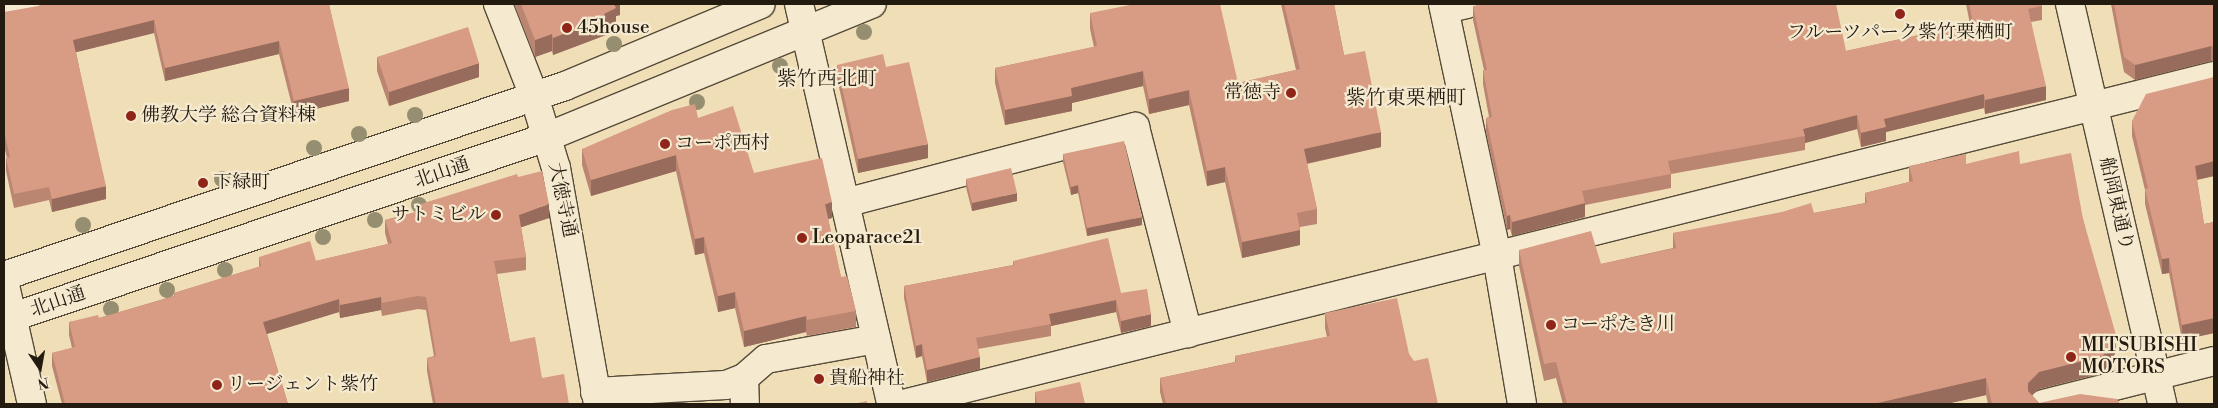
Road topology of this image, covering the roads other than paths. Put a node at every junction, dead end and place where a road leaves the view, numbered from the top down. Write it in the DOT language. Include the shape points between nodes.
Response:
graph roads {
  1 [pos="34,4"];
  2 [pos="498,4"];
  3 [pos="761,4"];
  4 [pos="799,4"];
  5 [pos="872,4"];
  6 [pos="2070,4"];
  7 [pos="1452,6"];
  8 [pos="4,10"];
  9 [pos="806,32"];
  10 [pos="2214,76"];
  11 [pos="534,96"];
  12 [pos="2094,107"];
  13 [pos="547,137"];
  14 [pos="845,203"];
  15 [pos="1496,256"];
  16 [pos="4,276"];
  17 [pos="4,281"];
  18 [pos="8,319"];
  19 [pos="1188,333"];
  20 [pos="876,339"];
  21 [pos="2214,360"];
  22 [pos="2155,376"];
  23 [pos="744,391"];
  24 [pos="596,398"];
  25 [pos="32,404"];
  26 [pos="891,404"];
  27 [pos="903,404"];
  28 [pos="1522,404"];
  29 [pos="2043,404"];
  30 [pos="2162,404"];
  1 -- 8 [label="street"];
  2 -- 11 [label="street, 大徳寺通"];
  3 -- 11 [label="street"];
  4 -- 9 [label="street"];
  5 -- 9 [label="street, 北山通"];
  6 -- 12 [label="street, 船岡東通り"];
  7 -- 15 [label="street"];
  9 -- 13 [label="street, 北山通"];
  9 -- 14 [label="street"];
  10 -- 12 [label="street"];
  11 -- 13 [label="street, 大徳寺通"];
  11 -- 16 [label="street"];
  12 -- 15 [label="street"];
  12 -- 22 [label="street, 船岡東通り"];
  13 -- 18 [label="street, 北山通"];
  13 -- 24 [label="street, 大徳寺通" via="575,263"];
  14 -- 19 [label="street" via="1135,128"];
  14 -- 20 [label="street"];
  15 -- 19 [label="street"];
  15 -- 28 [label="street"];
  17 -- 18 [label="street"];
  18 -- 25 [label="street"];
  19 -- 27 [label="street"];
  20 -- 23 [label="street" via="766,359"];
  20 -- 26 [label="street"];
  21 -- 22 [label="street"];
  22 -- 29 [label="street"];
  22 -- 30 [label="street, 船岡東通り"];
  23 -- 24 [label="street" via="726,385"];
}
